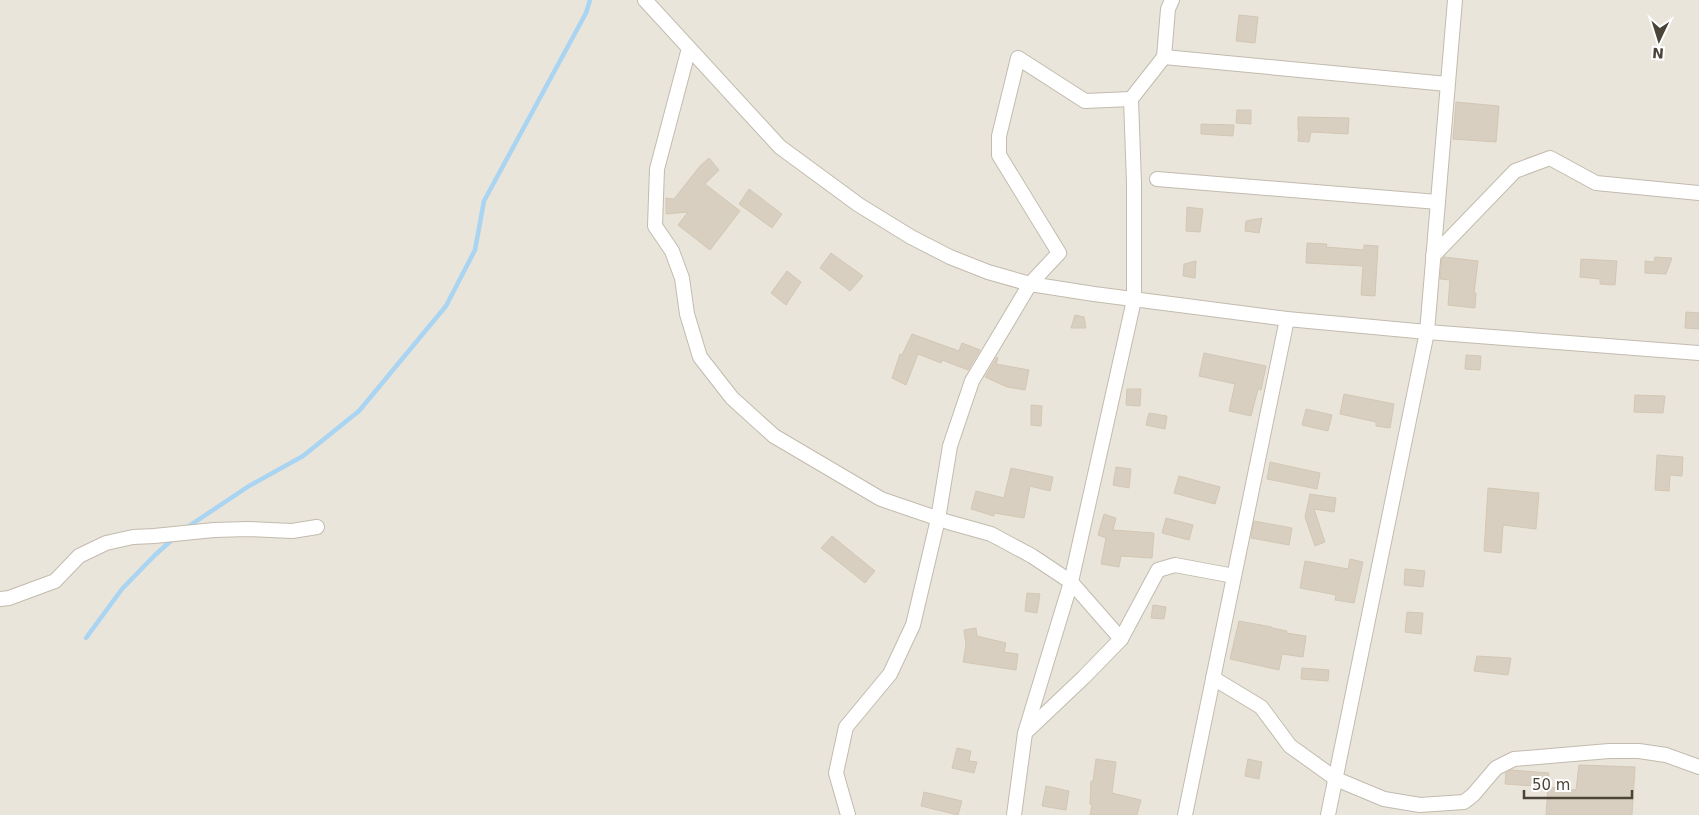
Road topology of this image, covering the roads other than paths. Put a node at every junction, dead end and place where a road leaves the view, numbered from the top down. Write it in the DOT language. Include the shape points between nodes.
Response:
graph roads {
  1 [pos="645,0"];
  2 [pos="1172,0"];
  3 [pos="1454,0"];
  4 [pos="689,48"];
  5 [pos="1164,57"];
  6 [pos="1447,84"];
  7 [pos="1131,99"];
  8 [pos="1157,179"];
  9 [pos="1699,193"];
  10 [pos="1438,202"];
  11 [pos="1433,256"];
  12 [pos="1030,284"];
  13 [pos="1134,300"];
  14 [pos="1287,319"];
  15 [pos="1426,332"];
  16 [pos="1699,353"];
  17 [pos="938,519"];
  18 [pos="317,527"];
  19 [pos="1234,576"];
  20 [pos="1071,582"];
  21 [pos="0,599"];
  22 [pos="1121,639"];
  23 [pos="1213,678"];
  24 [pos="1025,733"];
  25 [pos="1699,767"];
  26 [pos="1336,779"];
  27 [pos="848,815"];
  28 [pos="1014,815"];
  29 [pos="1184,815"];
  30 [pos="1328,815"];
  1 -- 4 [label="street"];
  2 -- 5 [label="street" via="1168,9"];
  3 -- 6 [label="street"];
  4 -- 12 [label="street" via="780,147 859,205 950,257"];
  4 -- 17 [label="street" via="657,169 655,226 672,252 682,278 687,314 700,357 732,398 774,436 881,499"];
  5 -- 6 [label="street"];
  5 -- 7 [label="street"];
  6 -- 10 [label="street"];
  7 -- 12 [label="street" via="1085,101 1018,58 999,136 1000,155 1059,254"];
  7 -- 13 [label="street"];
  8 -- 10 [label="street"];
  9 -- 11 [label="street" via="1596,183 1550,158 1515,171"];
  10 -- 11 [label="street"];
  11 -- 15 [label="street"];
  12 -- 13 [label="street"];
  12 -- 17 [label="street" via="972,380 950,446"];
  13 -- 14 [label="street"];
  13 -- 20 [label="street"];
  14 -- 15 [label="street"];
  14 -- 19 [label="street"];
  15 -- 16 [label="street"];
  15 -- 26 [label="street"];
  17 -- 20 [label="street" via="991,534"];
  17 -- 27 [label="street" via="913,625 890,674 846,727 836,773"];
  18 -- 21 [label="street" via="292,531 214,530 133,536 106,543 78,556 55,580"];
  19 -- 22 [label="street" via="1175,565 1158,570"];
  19 -- 23 [label="street"];
  20 -- 22 [label="street"];
  20 -- 24 [label="street"];
  22 -- 24 [label="street"];
  23 -- 26 [label="street" via="1261,707 1290,746"];
  23 -- 29 [label="street"];
  24 -- 28 [label="street"];
  25 -- 26 [label="street" via="1666,755 1639,751 1514,759 1496,768 1464,802 1420,805 1384,799"];
  26 -- 30 [label="street"];
}
